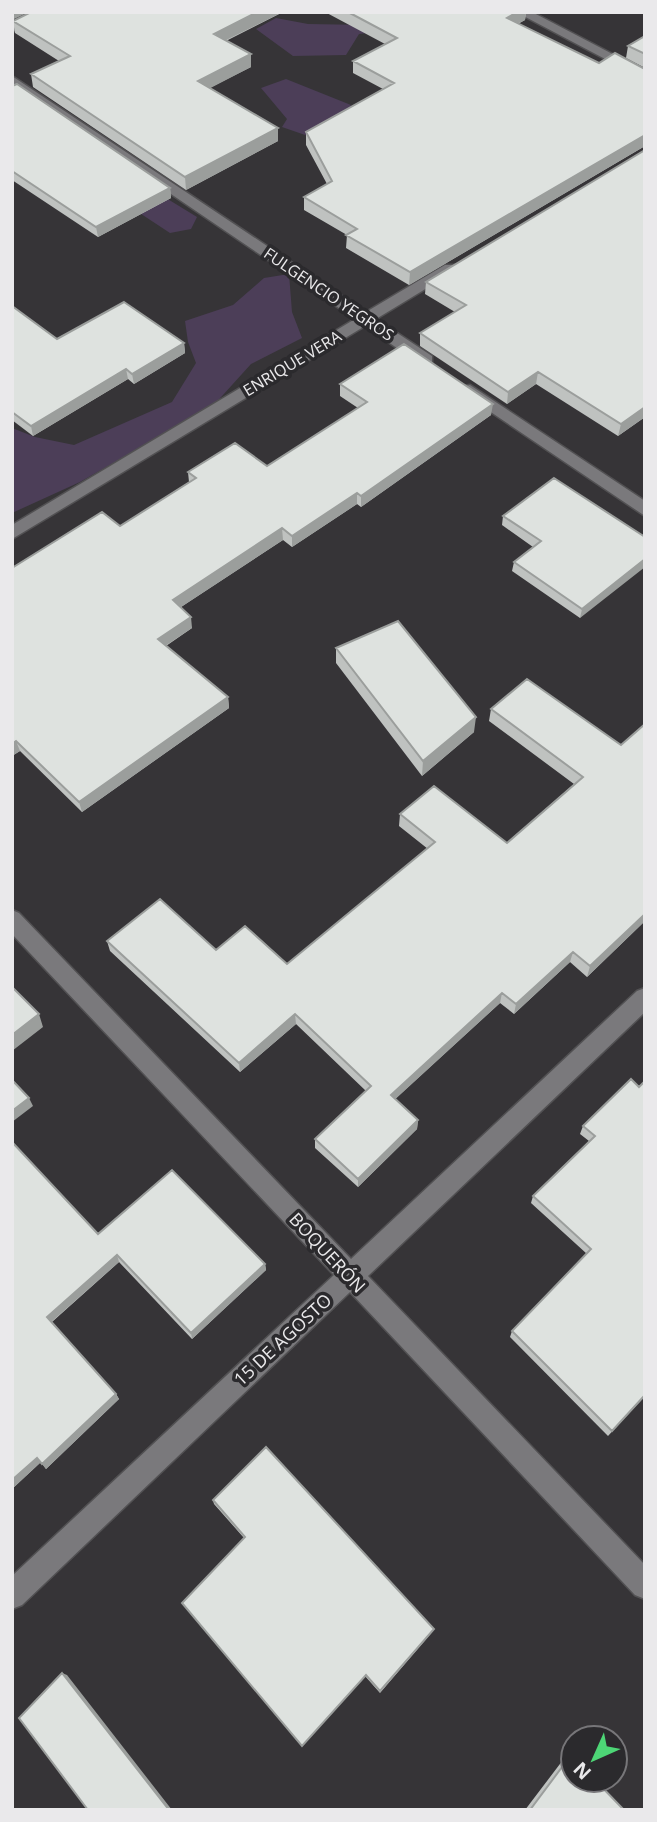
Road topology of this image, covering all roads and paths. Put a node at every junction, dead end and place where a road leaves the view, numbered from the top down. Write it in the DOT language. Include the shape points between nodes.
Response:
graph roads {
  1 [pos="47,12"];
  2 [pos="522,12"];
  3 [pos="12,28"];
  4 [pos="645,76"];
  5 [pos="12,80"];
  6 [pos="470,256"];
  7 [pos="365,318"];
  8 [pos="645,510"];
  9 [pos="12,533"];
  10 [pos="12,919"];
  11 [pos="645,998"];
  12 [pos="349,1277"];
  13 [pos="645,1585"];
  14 [pos="12,1595"];
  1 -- 3 [label="street"];
  2 -- 4 [label="street"];
  5 -- 7 [label="street, FULGENCIO YEGROS"];
  6 -- 7 [label="street, ENRIQUE VERA"];
  7 -- 8 [label="street, FULGENCIO YEGROS"];
  7 -- 9 [label="street, ENRIQUE VERA"];
  10 -- 12 [label="street, BOQUERÓN"];
  11 -- 12 [label="street, 15 DE AGOSTO"];
  12 -- 13 [label="street, BOQUERÓN"];
  12 -- 14 [label="street, 15 DE AGOSTO"];
}
